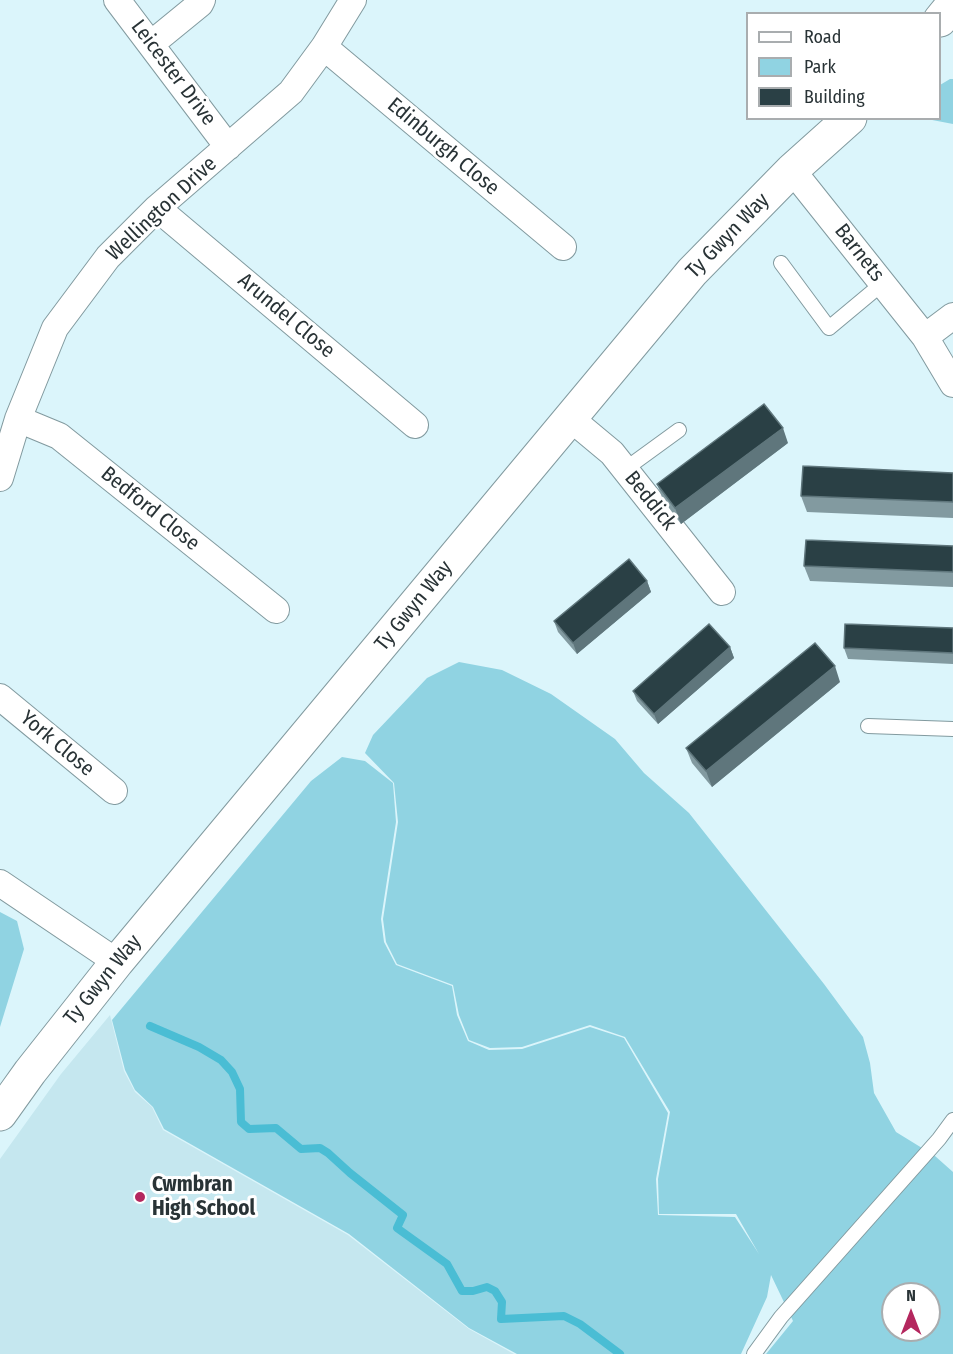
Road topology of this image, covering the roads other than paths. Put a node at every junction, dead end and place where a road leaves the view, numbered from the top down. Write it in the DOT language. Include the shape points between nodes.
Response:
graph roads {
  1 [pos="117,0"];
  2 [pos="202,0"];
  3 [pos="353,0"];
  4 [pos="953,4"];
  5 [pos="941,18"];
  6 [pos="150,44"];
  7 [pos="324,47"];
  8 [pos="848,120"];
  9 [pos="228,147"];
  10 [pos="792,170"];
  11 [pos="157,208"];
  12 [pos="562,247"];
  13 [pos="780,263"];
  14 [pos="883,283"];
  15 [pos="953,316"];
  16 [pos="925,337"];
  17 [pos="953,384"];
  18 [pos="570,418"];
  19 [pos="18,419"];
  20 [pos="415,425"];
  21 [pos="680,430"];
  22 [pos="624,470"];
  23 [pos="0,478"];
  24 [pos="722,592"];
  25 [pos="276,610"];
  26 [pos="0,697"];
  27 [pos="868,726"];
  28 [pos="953,729"];
  29 [pos="114,791"];
  30 [pos="0,883"];
  31 [pos="117,962"];
  32 [pos="0,1114"];
  33 [pos="953,1120"];
  34 [pos="754,1354"];
  1 -- 6 [label="street, Leicester Drive"];
  2 -- 6 [label="street"];
  3 -- 7 [label="street, Wellington Drive"];
  4 -- 5 [label="street"];
  6 -- 9 [label="street, Leicester Drive"];
  7 -- 9 [label="street, Wellington Drive" via="291,92"];
  7 -- 12 [label="street, Edinburgh Close"];
  8 -- 10 [label="street, Ty Gwyn Way"];
  9 -- 11 [label="street, Wellington Drive"];
  10 -- 14 [label="street, Barnets"];
  10 -- 18 [label="street, Ty Gwyn Way" via="692,272"];
  11 -- 19 [label="street, Wellington Drive" via="108,257 55,328"];
  11 -- 20 [label="street, Arundel Close"];
  13 -- 14 [label="lane" via="829,327"];
  14 -- 16 [label="street, Barnets"];
  15 -- 16 [label="street"];
  16 -- 17 [label="street, Barnets"];
  18 -- 22 [label="street, Beddick" via="612,453"];
  18 -- 31 [label="street, Ty Gwyn Way"];
  19 -- 23 [label="street, Wellington Drive"];
  19 -- 25 [label="street, Bedford Close" via="59,436"];
  21 -- 22 [label="lane"];
  22 -- 24 [label="street, Beddick"];
  26 -- 29 [label="street, York Close"];
  27 -- 28 [label="lane"];
  30 -- 31 [label="street"];
  31 -- 32 [label="street, Ty Gwyn Way"];
  33 -- 34 [label="lane" via="780,1317"];
}
